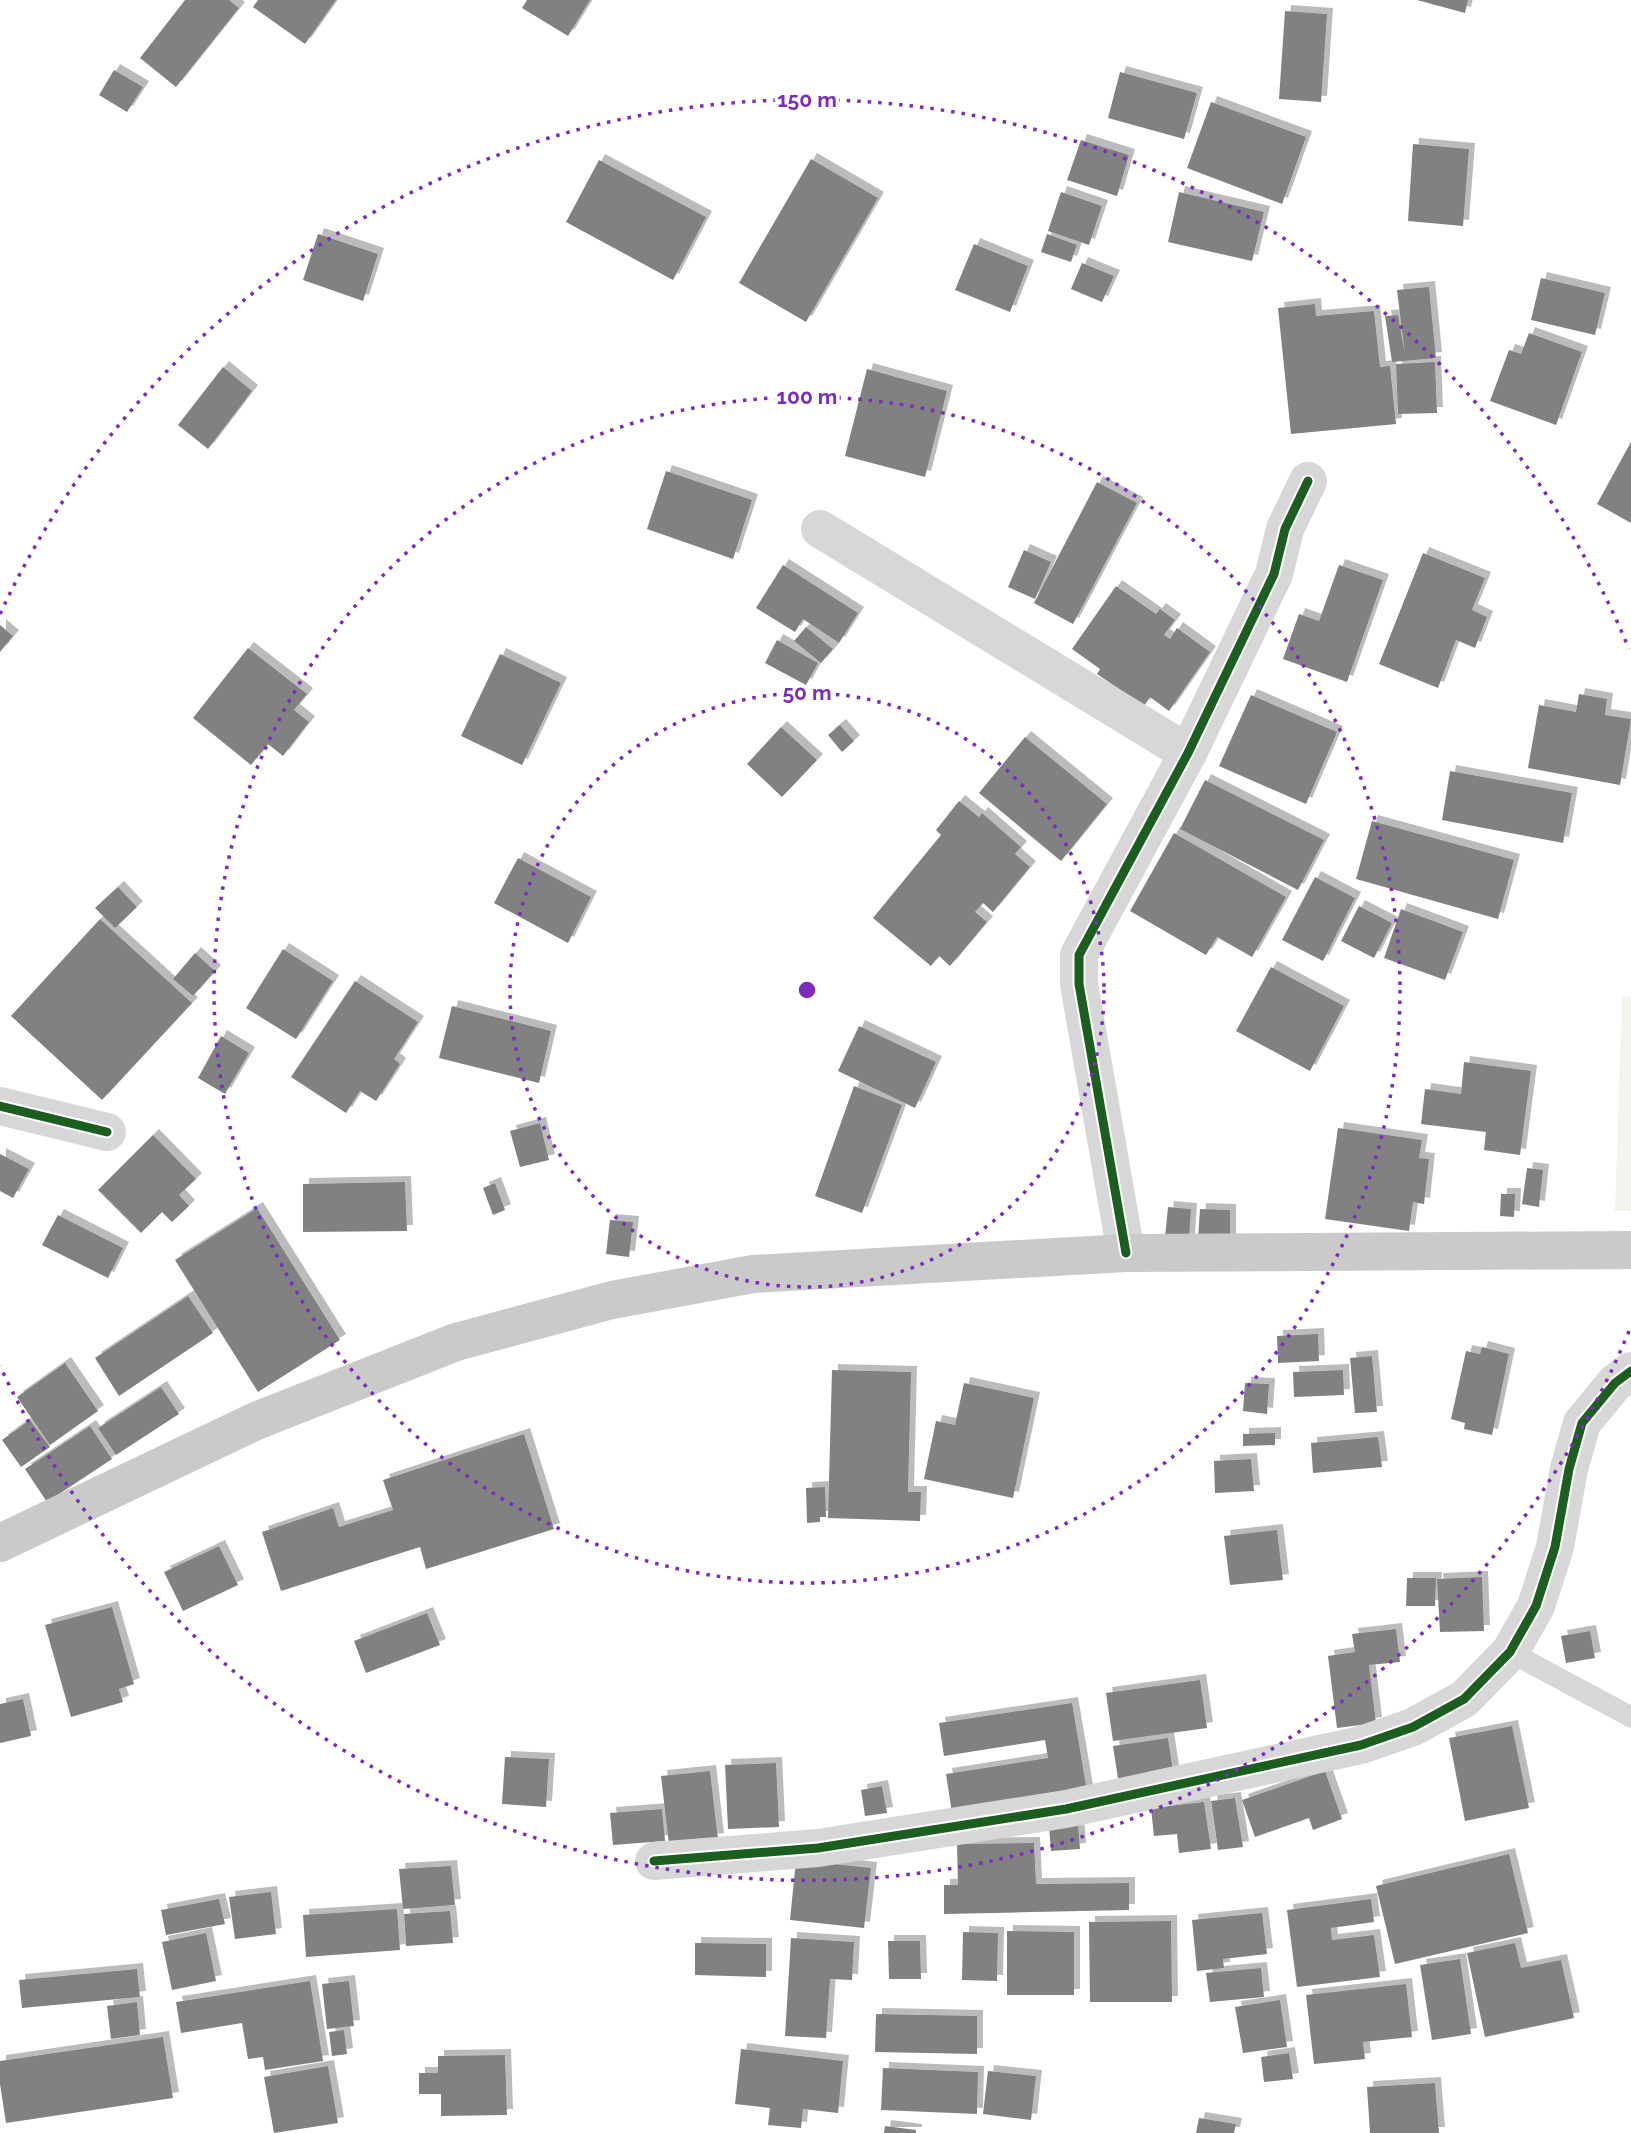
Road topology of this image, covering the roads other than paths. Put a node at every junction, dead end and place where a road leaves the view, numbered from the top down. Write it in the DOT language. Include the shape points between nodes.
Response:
graph roads {
  1 [pos="1308,481"];
  2 [pos="820,529"];
  3 [pos="1188,753"];
  4 [pos="0,1106"];
  5 [pos="107,1132"];
  6 [pos="1631,1250"];
  7 [pos="1126,1254"];
  8 [pos="1631,1371"];
  9 [pos="0,1544"];
  10 [pos="1510,1652"];
  11 [pos="1631,1717"];
  12 [pos="654,1861"];
  1 -- 3 [label="street" via="1285,529 1273,573"];
  2 -- 3 [label="street"];
  3 -- 7 [label="street" via="1079,955 1079,984"];
  4 -- 5 [label="street"];
  6 -- 7 [label="main road"];
  7 -- 9 [label="main road" via="753,1274 612,1300 456,1342 269,1416"];
  8 -- 10 [label="street" via="1582,1423 1540,1595"];
  10 -- 11 [label="lane"];
  10 -- 12 [label="street" via="1464,1699 1413,1727 1361,1745 1066,1809 818,1848"];
}
